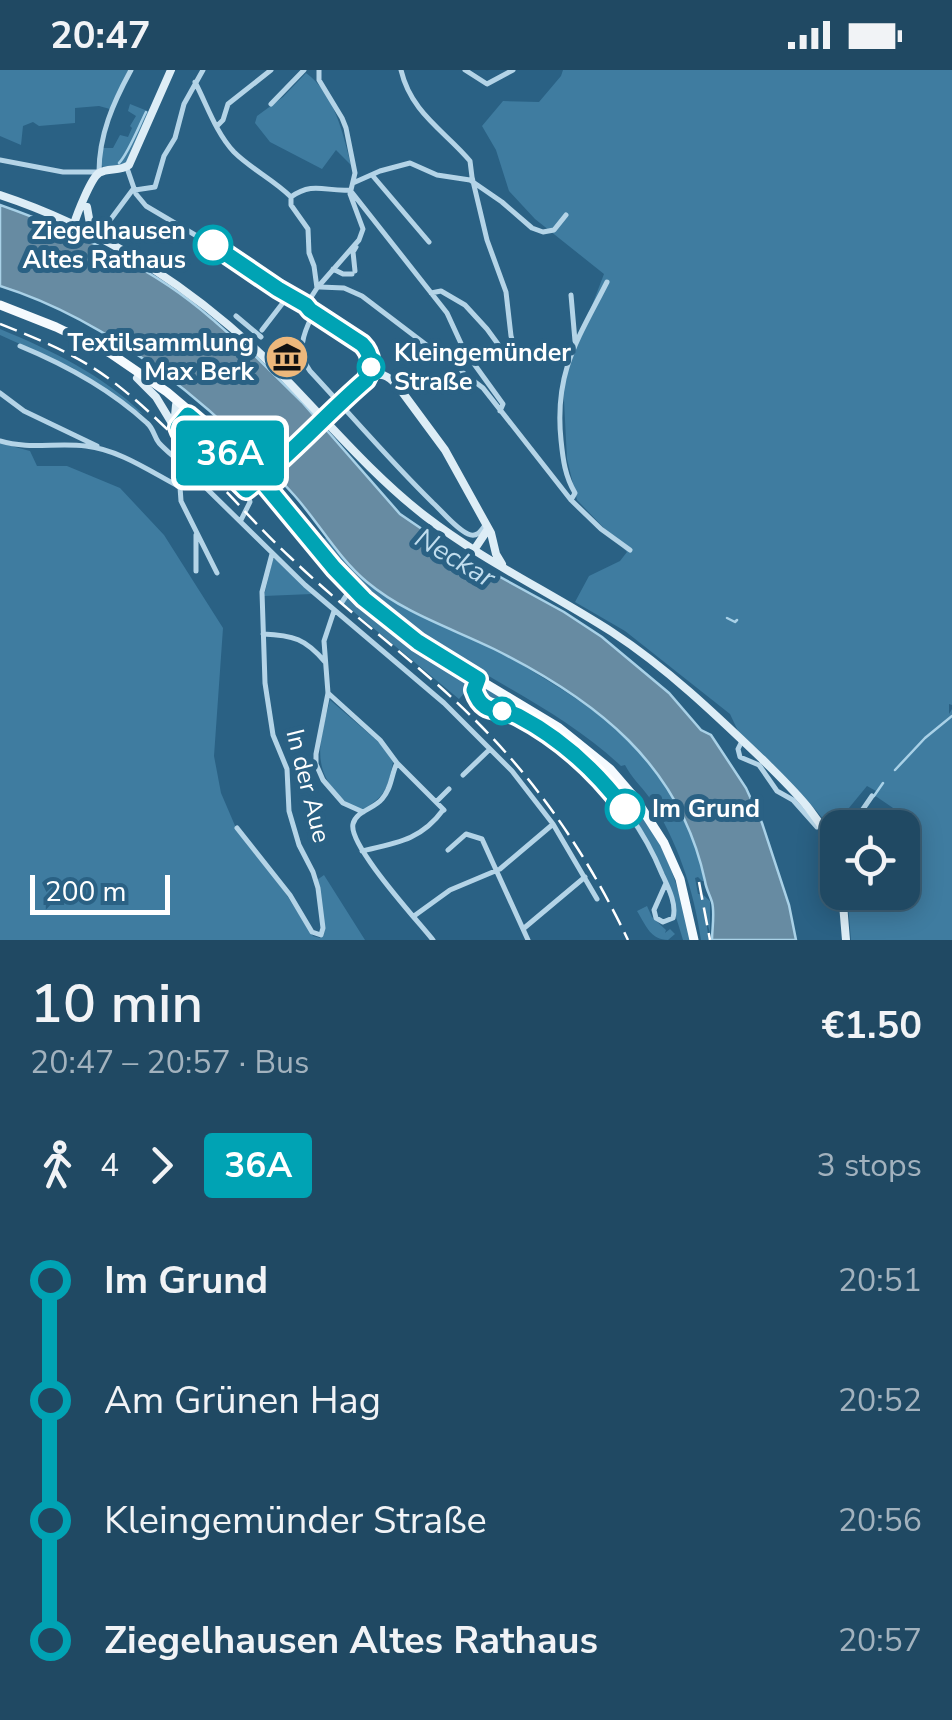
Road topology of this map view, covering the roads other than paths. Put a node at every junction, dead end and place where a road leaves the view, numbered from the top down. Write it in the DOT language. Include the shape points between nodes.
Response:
graph roads {
  1 [pos="131,70"];
  2 [pos="171,70"];
  3 [pos="203,70"];
  4 [pos="271,70"];
  5 [pos="304,70"];
  6 [pos="319,70"];
  7 [pos="401,70"];
  8 [pos="465,70"];
  9 [pos="514,70"];
  10 [pos="195,82"];
  11 [pos="271,104"];
  12 [pos="216,126"];
  13 [pos="0,160"];
  14 [pos="126,168"];
  15 [pos="99,172"];
  16 [pos="372,174"];
  17 [pos="473,182"];
  18 [pos="352,186"];
  19 [pos="134,190"];
  20 [pos="0,195"];
  21 [pos="291,197"];
  22 [pos="87,207"];
  23 [pos="566,215"];
  24 [pos="74,224"];
  25 [pos="100,234"];
  26 [pos="358,240"];
  27 [pos="428,242"];
  28 [pos="334,269"];
  29 [pos="607,282"];
  30 [pos="319,287"];
  31 [pos="432,293"];
  32 [pos="570,295"];
  33 [pos="285,299"];
  34 [pos="0,305"];
  35 [pos="306,305"];
  36 [pos="313,313"];
  37 [pos="236,316"];
  38 [pos="246,325"];
  39 [pos="239,334"];
  40 [pos="81,339"];
  41 [pos="575,344"];
  42 [pos="302,345"];
  43 [pos="20,346"];
  44 [pos="368,350"];
  45 [pos="302,356"];
  46 [pos="278,363"];
  47 [pos="286,370"];
  48 [pos="381,374"];
  49 [pos="137,378"];
  50 [pos="366,380"];
  51 [pos="0,390"];
  52 [pos="177,403"];
  53 [pos="500,410"];
  54 [pos="188,415"];
  55 [pos="168,420"];
  56 [pos="179,429"];
  57 [pos="0,441"];
  58 [pos="99,448"];
  59 [pos="252,469"];
  60 [pos="196,484"];
  61 [pos="180,488"];
  62 [pos="246,490"];
  63 [pos="571,500"];
  64 [pos="240,520"];
  65 [pos="487,526"];
  66 [pos="196,532"];
  67 [pos="492,541"];
  68 [pos="630,550"];
  69 [pos="476,551"];
  70 [pos="272,552"];
  71 [pos="504,568"];
  72 [pos="196,571"];
  73 [pos="216,573"];
  74 [pos="352,587"];
  75 [pos="338,610"];
  76 [pos="263,634"];
  77 [pos="326,664"];
  78 [pos="478,679"];
  79 [pos="328,693"];
  80 [pos="490,749"];
  81 [pos="397,763"];
  82 [pos="463,776"];
  83 [pos="449,789"];
  84 [pos="872,796"];
  85 [pos="436,802"];
  86 [pos="862,810"];
  87 [pos="363,812"];
  88 [pos="820,822"];
  89 [pos="553,824"];
  90 [pos="237,828"];
  91 [pos="448,850"];
  92 [pos="362,852"];
  93 [pos="497,870"];
  94 [pos="584,876"];
  95 [pos="666,883"];
  96 [pos="597,900"];
  97 [pos="844,910"];
  98 [pos="414,916"];
  99 [pos="523,929"];
  100 [pos="433,940"];
  101 [pos="528,940"];
  102 [pos="694,940"];
  103 [pos="846,940"];
  1 -- 15 [label="street" via="103,134"];
  2 -- 14 [label="main road"];
  3 -- 10 [label="street"];
  4 -- 12 [label="street" via="228,104"];
  5 -- 11 [label="street"];
  6 -- 18 [label="street" via="318,80 344,124"];
  7 -- 17 [label="street" via="433,125 469,159"];
  8 -- 9 [label="street" via="488,84"];
  10 -- 12 [label="street"];
  10 -- 19 [label="street" via="154,187"];
  12 -- 21 [label="street" via="236,154"];
  13 -- 15 [label="street"];
  14 -- 15 [label="main road"];
  14 -- 19 [label="street"];
  15 -- 22 [label="main road"];
  15 -- 24 [label="main road"];
  16 -- 17 [label="street" via="408,162"];
  16 -- 18 [label="street"];
  16 -- 27 [label="street"];
  17 -- 23 [label="street" via="540,232 554,230"];
  17 -- 31 [label="street" via="506,292 516,362 465,305 440,290"];
  18 -- 21 [label="street" via="309,187"];
  18 -- 26 [label="street" via="363,228"];
  18 -- 31 [label="street"];
  19 -- 25 [label="street"];
  19 -- 33 [label="street" via="144,205"];
  20 -- 24 [label="main road"];
  21 -- 30 [label="street" via="308,229"];
  22 -- 24 [label="main road"];
  22 -- 25 [label="main road"];
  24 -- 25 [label="main road"];
  25 -- 39 [label="main road"];
  26 -- 28 [label="street"];
  26 -- 28 [label="street" via="353,272"];
  28 -- 30 [label="street"];
  29 -- 41 [label="street"];
  30 -- 35 [label="street"];
  30 -- 53 [label="street" via="362,296 470,377"];
  31 -- 53 [label="street" via="503,404"];
  32 -- 41 [label="street"];
  33 -- 35 [label="street"];
  33 -- 38 [label="street" via="261,334"];
  34 -- 40 [label="main road"];
  35 -- 36 [label="street"];
  36 -- 42 [label="street"];
  36 -- 44 [label="street"];
  37 -- 38 [label="street"];
  38 -- 39 [label="street"];
  39 -- 69 [label="main road" via="394,490"];
  40 -- 49 [label="main road"];
  40 -- 52 [label="main road"];
  41 -- 63 [label="street" via="559,400"];
  42 -- 45 [label="street"];
  42 -- 46 [label="street"];
  43 -- 60 [label="street" via="116,399 150,426"];
  44 -- 48 [label="street"];
  44 -- 50 [label="street"];
  45 -- 47 [label="street"];
  45 -- 65 [label="street" via="442,512 470,535"];
  48 -- 50 [label="main road"];
  48 -- 65 [label="main road" via="397,385 445,450"];
  49 -- 52 [label="main road"];
  49 -- 55 [label="main road"];
  50 -- 62 [label="main road"];
  51 -- 58 [label="street" via="24,410"];
  52 -- 54 [label="main road"];
  52 -- 55 [label="main road"];
  52 -- 56 [label="main road"];
  52 -- 59 [label="main road"];
  53 -- 63 [label="street"];
  54 -- 56 [label="main road"];
  54 -- 59 [label="main road"];
  55 -- 56 [label="main road"];
  56 -- 62 [label="main road"];
  57 -- 58 [label="street"];
  58 -- 61 [label="street"];
  59 -- 74 [label="main road"];
  60 -- 61 [label="street"];
  60 -- 64 [label="street"];
  61 -- 66 [label="street"];
  62 -- 64 [label="street" via="250,502"];
  63 -- 68 [label="street"];
  64 -- 70 [label="street"];
  65 -- 67 [label="main road"];
  65 -- 69 [label="main road"];
  66 -- 72 [label="street"];
  66 -- 73 [label="street"];
  67 -- 69 [label="main road"];
  67 -- 71 [label="main road"];
  69 -- 71 [label="main road"];
  70 -- 75 [label="street"];
  70 -- 76 [label="street, In der Aue" via="262,592"];
  71 -- 88 [label="main road" via="663,669"];
  74 -- 75 [label="street"];
  74 -- 78 [label="main road" via="408,635"];
  75 -- 77 [label="street" via="324,642"];
  75 -- 80 [label="street"];
  76 -- 77 [label="street" via="296,637"];
  76 -- 90 [label="street, In der Aue" via="273,734 287,769 294,830 318,888 320,936"];
  77 -- 79 [label="street"];
  78 -- 95 [label="street" via="474,690 482,705 516,715 554,739 609,789 641,832"];
  78 -- 102 [label="main road" via="558,727 624,783 672,860"];
  79 -- 81 [label="street"];
  79 -- 87 [label="street" via="316,764 334,794"];
  80 -- 82 [label="street"];
  80 -- 89 [label="street"];
  81 -- 85 [label="street"];
  81 -- 87 [label="street" via="381,802"];
  83 -- 85 [label="street"];
  84 -- 86 [label="street"];
  85 -- 92 [label="street" via="444,811 409,840"];
  87 -- 92 [label="street" via="353,826"];
  89 -- 93 [label="street"];
  89 -- 94 [label="street"];
  91 -- 93 [label="street" via="466,834 480,837"];
  92 -- 98 [label="street"];
  93 -- 98 [label="street" via="450,890"];
  93 -- 99 [label="street"];
  94 -- 96 [label="street"];
  94 -- 99 [label="street"];
  95 -- 95 [label="street" via="654,910 663,922 675,911"];
  97 -- 103 [label="main road"];
  98 -- 100 [label="street"];
  99 -- 101 [label="street"];
}
